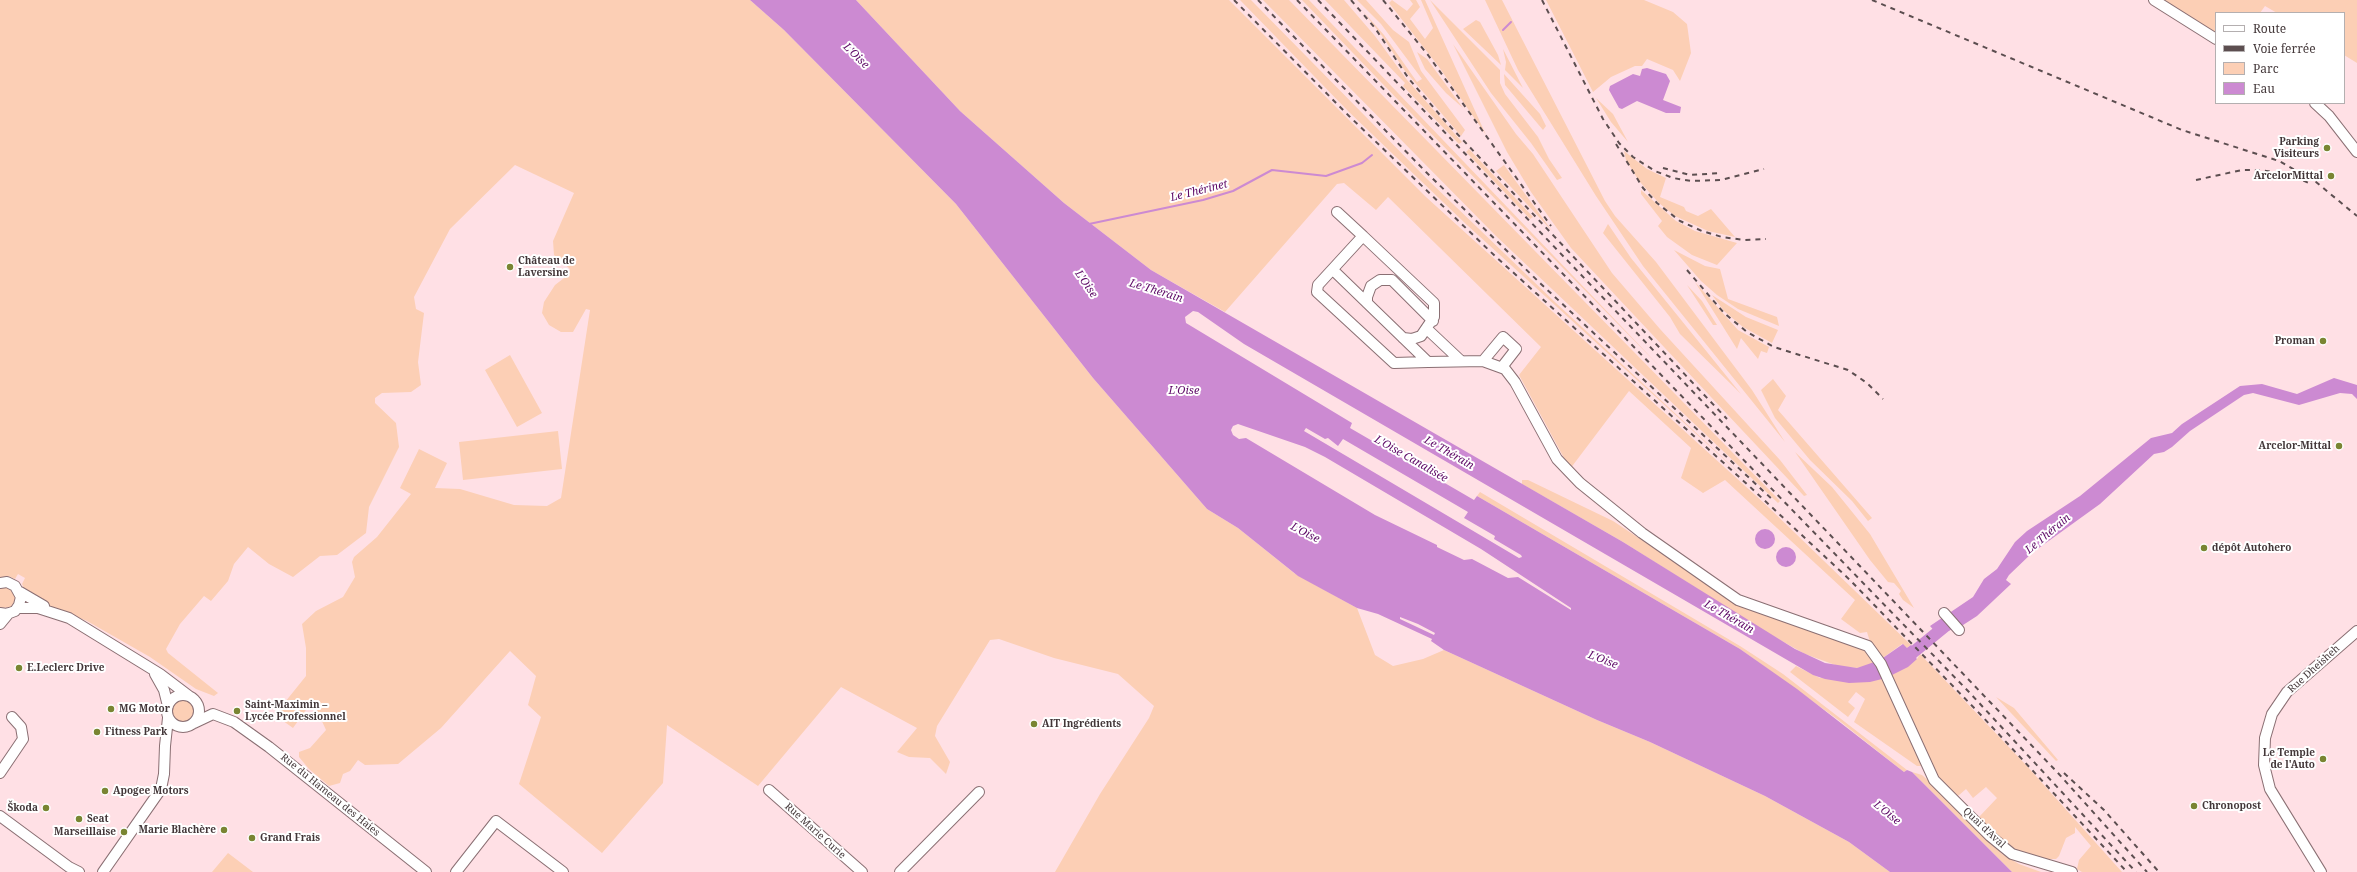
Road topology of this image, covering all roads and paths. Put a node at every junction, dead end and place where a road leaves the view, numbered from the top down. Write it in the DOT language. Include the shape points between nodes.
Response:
graph roads {
  1 [pos="2154,0"];
  2 [pos="2215,38"];
  3 [pos="2315,104"];
  4 [pos="2357,152"];
  5 [pos="1337,212"];
  6 [pos="1362,236"];
  7 [pos="1333,270"];
  8 [pos="1367,303"];
  9 [pos="1430,325"];
  10 [pos="1403,338"];
  11 [pos="1461,361"];
  12 [pos="1483,361"];
  13 [pos="1428,362"];
  14 [pos="1502,367"];
  15 [pos="0,583"];
  16 [pos="20,592"];
  17 [pos="53,611"];
  18 [pos="9,612"];
  19 [pos="1944,613"];
  20 [pos="0,624"];
  21 [pos="1959,630"];
  22 [pos="2357,631"];
  23 [pos="146,666"];
  24 [pos="192,699"];
  25 [pos="168,706"];
  26 [pos="12,717"];
  27 [pos="168,718"];
  28 [pos="232,721"];
  29 [pos="194,723"];
  30 [pos="183,727"];
  31 [pos="165,757"];
  32 [pos="0,773"];
  33 [pos="769,790"];
  34 [pos="979,792"];
  35 [pos="0,816"];
  36 [pos="110,860"];
  37 [pos="71,870"];
  38 [pos="79,872"];
  39 [pos="96,872"];
  40 [pos="104,872"];
  41 [pos="426,872"];
  42 [pos="456,872"];
  43 [pos="563,872"];
  44 [pos="862,872"];
  45 [pos="900,872"];
  46 [pos="2072,872"];
  47 [pos="2321,872"];
  1 -- 2 [label="street"];
  3 -- 4 [label="street" via="2329,116"];
  5 -- 6 [label="street"];
  6 -- 7 [label="street"];
  6 -- 9 [label="street" via="1434,303 1435,309"];
  7 -- 8 [label="street"];
  7 -- 13 [label="street" via="1318,285 1318,294 1394,363"];
  8 -- 9 [label="street" via="1366,297 1371,286 1380,280 1392,280"];
  8 -- 10 [label="street"];
  9 -- 10 [label="street" via="1417,338"];
  9 -- 11 [label="street"];
  10 -- 13 [label="street"];
  11 -- 12 [label="street"];
  11 -- 13 [label="street"];
  12 -- 14 [label="street"];
  12 -- 14 [label="street" via="1503,337 1516,349"];
  14 -- 46 [label="street, Quai d'Aval" via="1512,377 1557,459 1580,483 1642,533 1738,600 1862,643 1870,649 1879,660 1930,774 1986,832 2012,854"];
  15 -- 16 [label="street" via="12,584"];
  16 -- 17 [label="street"];
  16 -- 18 [label="street" via="21,600"];
  17 -- 18 [label="street" via="34,607"];
  17 -- 23 [label="street" via="84,627"];
  18 -- 20 [label="street"];
  19 -- 21 [label="street"];
  22 -- 47 [label="street, Rue Dheisheh" via="2294,686 2281,700 2268,726 2264,757 2270,789"];
  23 -- 24 [label="street, Rue du Hameau des Haies"];
  23 -- 25 [label="street" via="161,683"];
  24 -- 25 [label="street" via="177,696"];
  24 -- 28 [label="street, Rue du Hameau des Haies" via="219,711"];
  24 -- 29 [label="street" via="199,713"];
  25 -- 27 [label="street"];
  26 -- 32 [label="street" via="21,727 23,739"];
  27 -- 30 [label="street" via="175,725"];
  27 -- 31 [label="street"];
  28 -- 29 [label="street, Rue du Hameau des Haies" via="212,714"];
  28 -- 41 [label="street, Rue du Hameau des Haies" via="269,747"];
  29 -- 30 [label="street"];
  30 -- 31 [label="street" via="170,736"];
  31 -- 36 [label="street" via="164,778 159,792"];
  33 -- 44 [label="street, Rue Marie Curie"];
  34 -- 45 [label="street"];
  35 -- 37 [label="street"];
  36 -- 39 [label="street"];
  36 -- 40 [label="street"];
  37 -- 38 [label="street"];
  42 -- 43 [label="street" via="496,821"];
}
